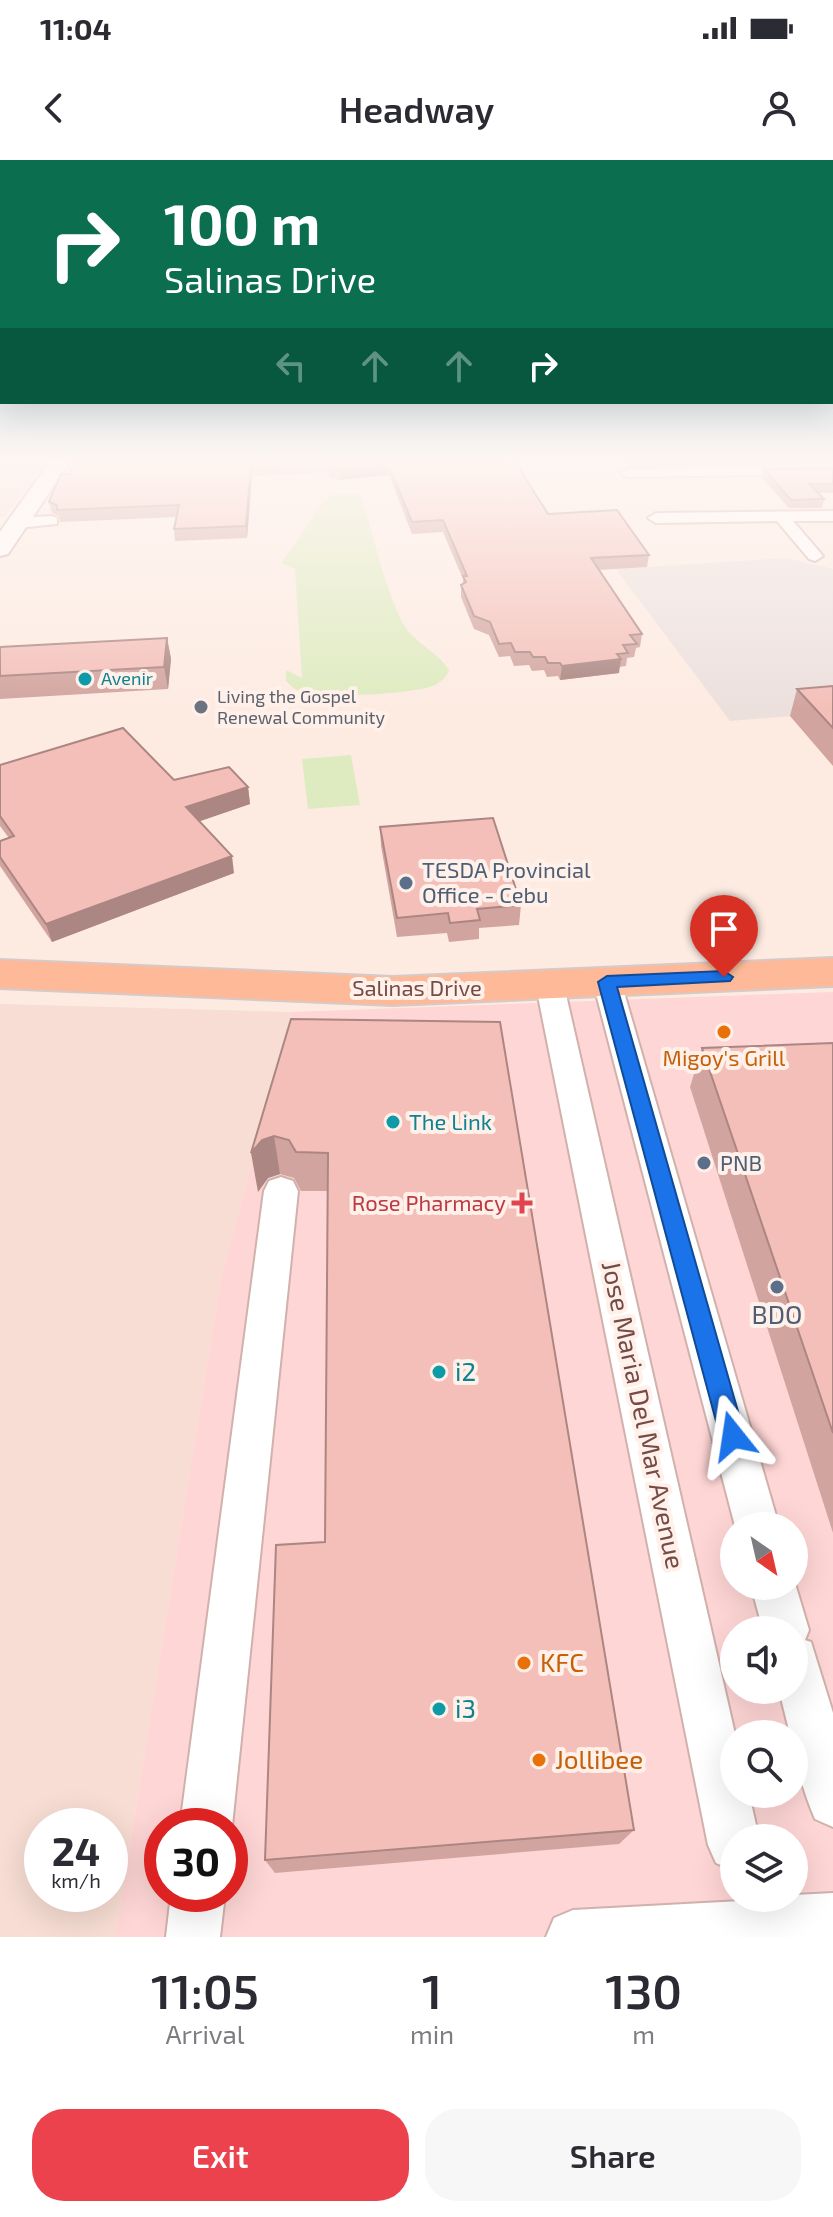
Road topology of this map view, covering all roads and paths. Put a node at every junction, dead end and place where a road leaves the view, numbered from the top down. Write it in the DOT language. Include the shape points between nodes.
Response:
graph roads {
  1 [pos="804,543"];
  2 [pos="815,556"];
  3 [pos="833,972"];
  4 [pos="0,974"];
  5 [pos="607,982"];
  6 [pos="550,986"];
  7 [pos="281,1191"];
  8 [pos="753,1512"];
  9 [pos="806,1704"];
  10 [pos="833,1801"];
  11 [pos="208,1808"];
  12 [pos="730,1824"];
  13 [pos="196,1912"];
  14 [pos="750,1920"];
  15 [pos="833,1920"];
  16 [pos="193,1937"];
  17 [pos="573,1937"];
  1 -- 2 [label="street"];
  3 -- 5 [label="main road, Salinas Drive"];
  4 -- 6 [label="main road, Salinas Drive" via="393,991"];
  5 -- 6 [label="main road, Salinas Drive"];
  5 -- 8 [label="street"];
  6 -- 12 [label="street, Jose Maria Del Mar Avenue"];
  7 -- 11 [label="street"];
  9 -- 10 [label="street"];
  13 -- 16 [label="street"];
  14 -- 15 [label="street"];
  14 -- 17 [label="street"];
}
